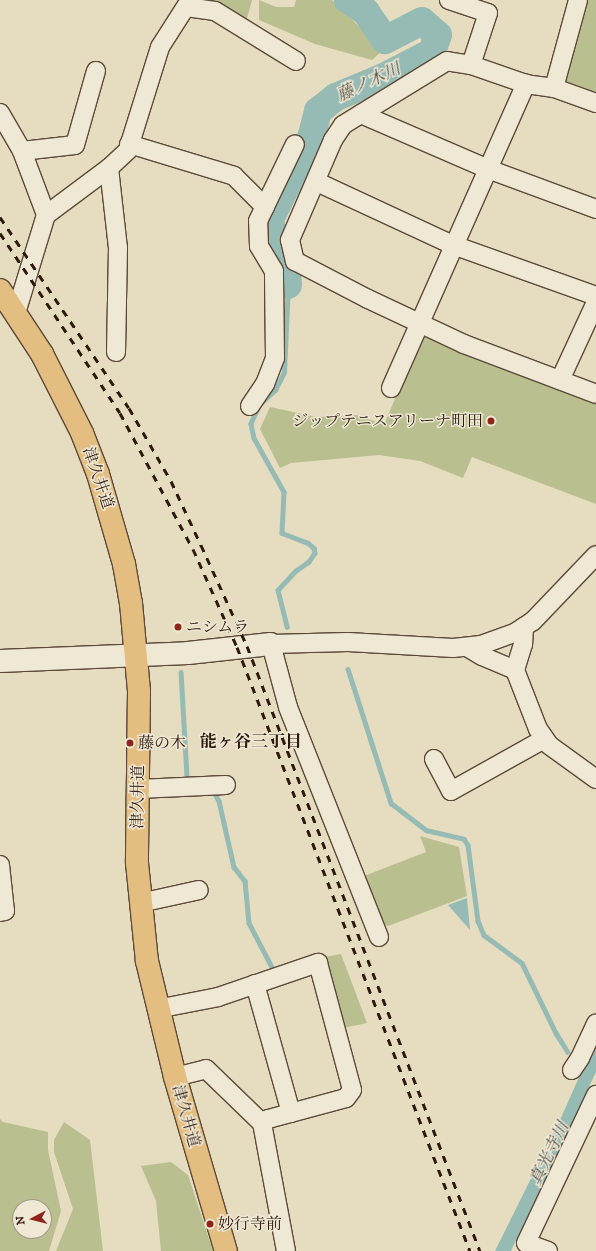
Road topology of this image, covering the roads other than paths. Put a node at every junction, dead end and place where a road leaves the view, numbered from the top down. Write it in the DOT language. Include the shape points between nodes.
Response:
graph roads {
  1 [pos="449,0"];
  2 [pos="578,0"];
  3 [pos="188,3"];
  4 [pos="296,61"];
  5 [pos="471,65"];
  6 [pos="96,71"];
  7 [pos="526,84"];
  8 [pos="554,88"];
  9 [pos="596,102"];
  10 [pos="0,113"];
  11 [pos="361,114"];
  12 [pos="129,144"];
  13 [pos="295,144"];
  14 [pos="22,151"];
  15 [pos="109,168"];
  16 [pos="488,169"];
  17 [pos="317,182"];
  18 [pos="265,207"];
  19 [pos="596,209"];
  20 [pos="46,215"];
  21 [pos="453,245"];
  22 [pos="283,263"];
  23 [pos="0,290"];
  24 [pos="596,296"];
  25 [pos="596,302"];
  26 [pos="16,313"];
  27 [pos="419,324"];
  28 [pos="116,352"];
  29 [pos="560,380"];
  30 [pos="391,388"];
  31 [pos="596,394"];
  32 [pos="250,406"];
  33 [pos="596,555"];
  34 [pos="524,627"];
  35 [pos="271,644"];
  36 [pos="467,647"];
  37 [pos="137,654"];
  38 [pos="0,661"];
  39 [pos="515,670"];
  40 [pos="544,739"];
  41 [pos="434,759"];
  42 [pos="596,779"];
  43 [pos="226,785"];
  44 [pos="138,789"];
  45 [pos="0,865"];
  46 [pos="199,890"];
  47 [pos="140,903"];
  48 [pos="0,912"];
  49 [pos="378,937"];
  50 [pos="255,984"];
  51 [pos="157,1008"];
  52 [pos="596,1024"];
  53 [pos="572,1070"];
  54 [pos="175,1078"];
  55 [pos="596,1095"];
  56 [pos="291,1113"];
  57 [pos="262,1123"];
  58 [pos="226,1251"];
  59 [pos="286,1251"];
  60 [pos="548,1251"];
  1 -- 5 [label="street" via="488,13"];
  2 -- 8 [label="street"];
  3 -- 4 [label="street" via="215,11"];
  3 -- 12 [label="street" via="160,47"];
  5 -- 7 [label="street"];
  5 -- 11 [label="street" via="447,61"];
  6 -- 14 [label="street" via="75,145"];
  7 -- 8 [label="street"];
  7 -- 16 [label="street"];
  8 -- 9 [label="street"];
  10 -- 14 [label="street"];
  11 -- 16 [label="street"];
  11 -- 17 [label="street" via="343,126 333,140"];
  12 -- 15 [label="street" via="128,150"];
  12 -- 18 [label="street" via="234,176"];
  13 -- 18 [label="street"];
  14 -- 20 [label="street"];
  15 -- 20 [label="street"];
  15 -- 28 [label="street" via="118,248"];
  16 -- 19 [label="street"];
  16 -- 21 [label="street"];
  17 -- 21 [label="street"];
  17 -- 22 [label="street" via="292,231"];
  18 -- 22 [label="street" via="257,228 259,246"];
  20 -- 26 [label="street"];
  21 -- 24 [label="street"];
  21 -- 27 [label="street"];
  22 -- 27 [label="street" via="294,261"];
  22 -- 32 [label="street" via="275,358 265,384"];
  23 -- 26 [label="main road, 津久井道"];
  25 -- 29 [label="street"];
  26 -- 37 [label="main road, 津久井道" via="65,396 98,474 124,564"];
  27 -- 29 [label="street"];
  27 -- 30 [label="street"];
  29 -- 31 [label="street"];
  33 -- 34 [label="street" via="567,588"];
  34 -- 36 [label="street" via="481,645"];
  34 -- 39 [label="street" via="523,644"];
  35 -- 36 [label="street" via="342,642"];
  35 -- 37 [label="street" via="188,653"];
  35 -- 49 [label="street" via="288,707"];
  36 -- 39 [label="street"];
  37 -- 38 [label="street"];
  37 -- 44 [label="main road, 津久井道" via="140,691"];
  39 -- 40 [label="street"];
  40 -- 41 [label="street" via="451,791"];
  40 -- 42 [label="street"];
  43 -- 44 [label="street"];
  44 -- 47 [label="main road, 津久井道"];
  45 -- 48 [label="street" via="5,911"];
  46 -- 47 [label="street"];
  47 -- 51 [label="main road, 津久井道" via="147,961"];
  50 -- 51 [label="street" via="218,997"];
  50 -- 56 [label="street"];
  50 -- 56 [label="street" via="318,963 352,1090 346,1098"];
  51 -- 54 [label="main road, 津久井道"];
  52 -- 53 [label="street"];
  54 -- 57 [label="street" via="206,1069"];
  54 -- 58 [label="main road, 津久井道"];
  55 -- 60 [label="street" via="526,1243"];
  56 -- 57 [label="street"];
  57 -- 59 [label="street"];
}
